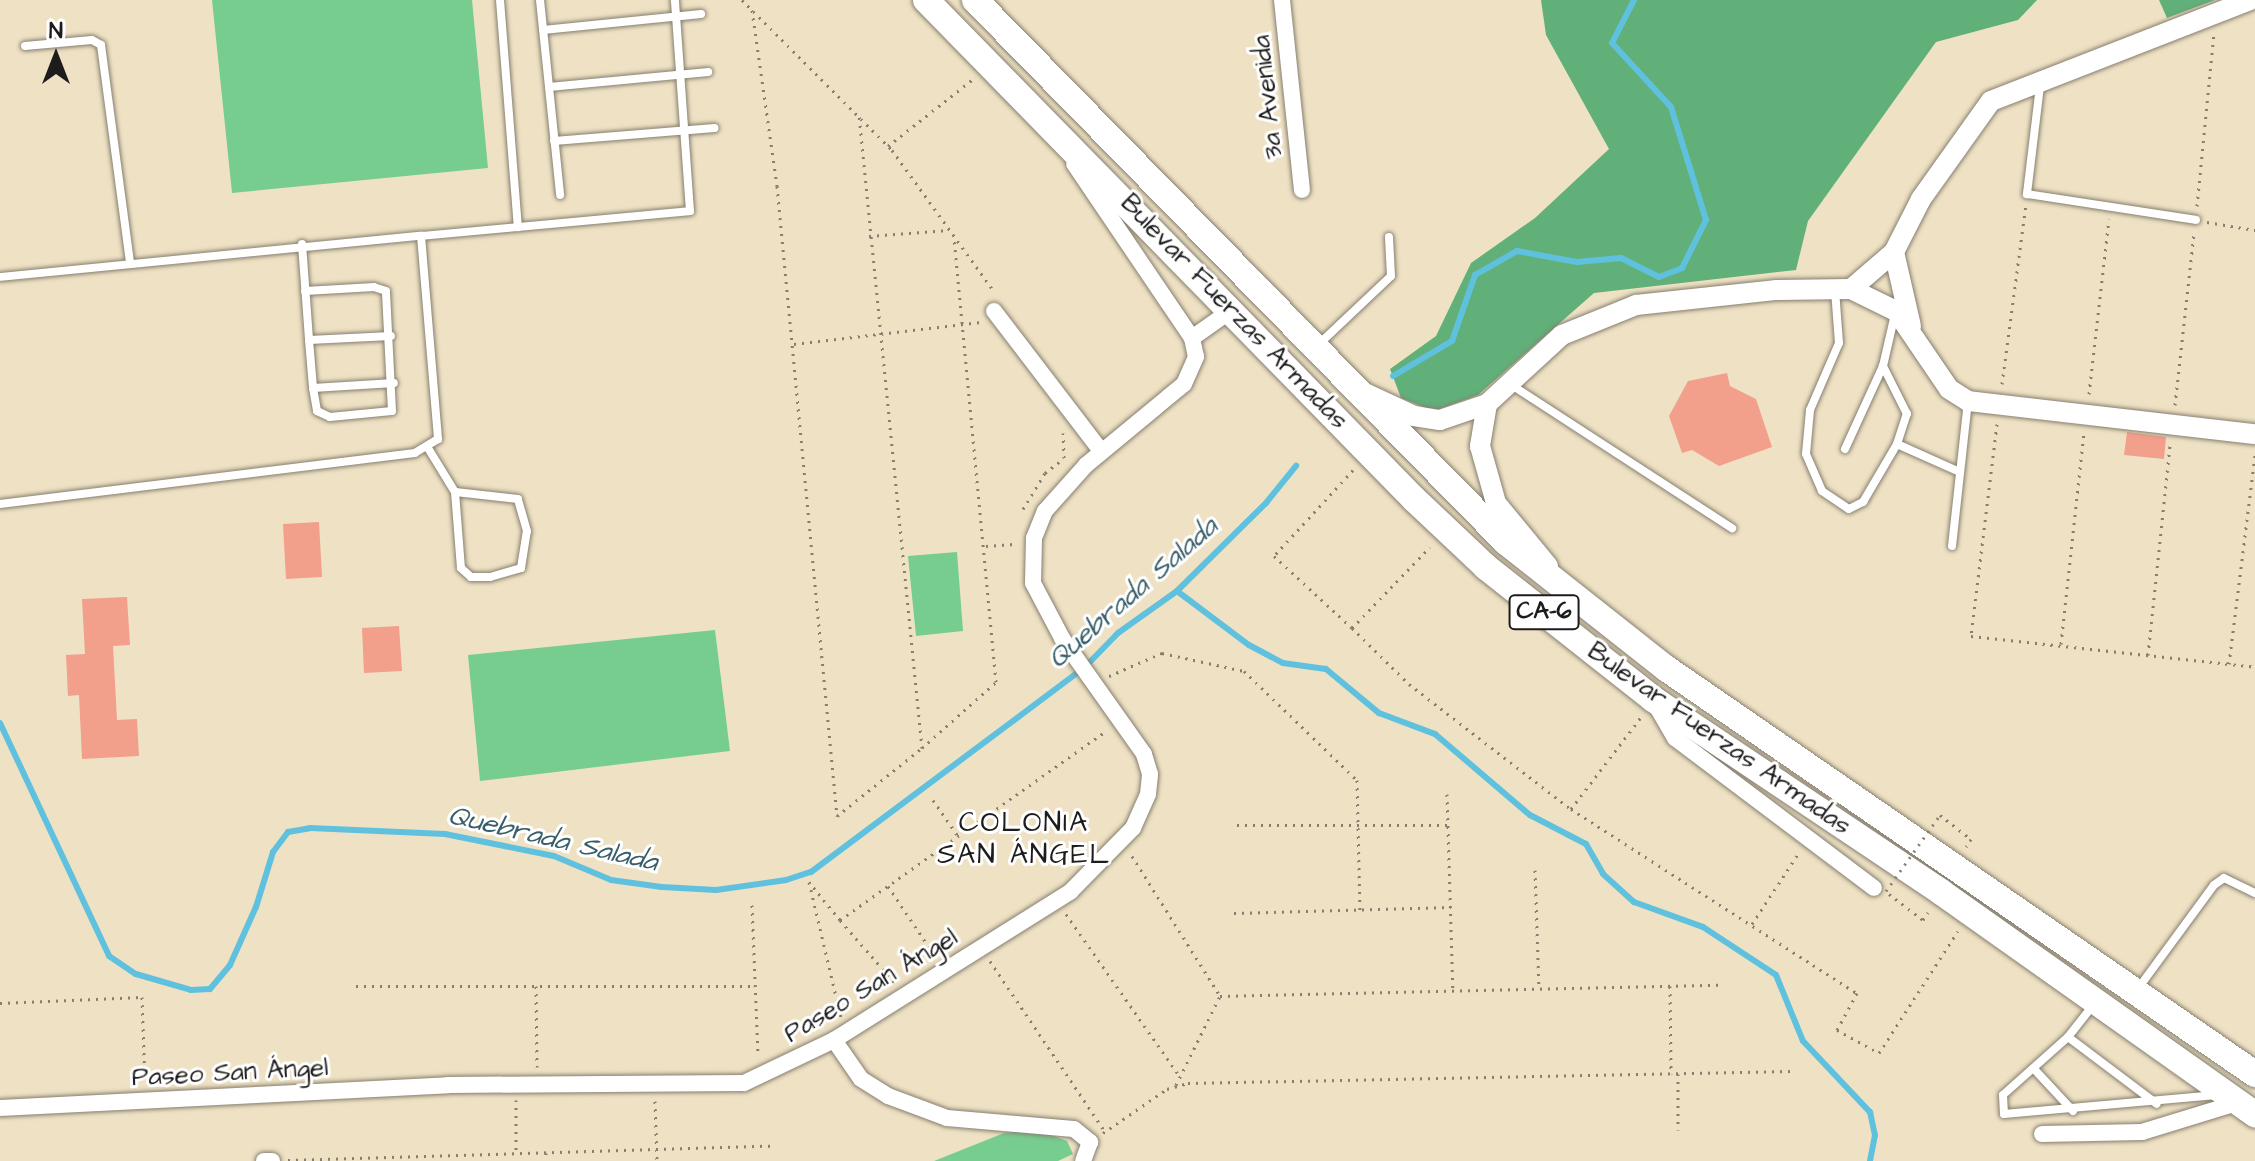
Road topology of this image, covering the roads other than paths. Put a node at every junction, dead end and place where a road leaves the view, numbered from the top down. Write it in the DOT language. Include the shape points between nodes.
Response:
graph roads {
  1 [pos="500,0"];
  2 [pos="540,0"];
  3 [pos="675,0"];
  4 [pos="926,0"];
  5 [pos="975,0"];
  6 [pos="1282,0"];
  7 [pos="2250,0"];
  8 [pos="701,14"];
  9 [pos="677,17"];
  10 [pos="543,30"];
  11 [pos="25,46"];
  12 [pos="708,72"];
  13 [pos="682,74"];
  14 [pos="2040,81"];
  15 [pos="549,87"];
  16 [pos="1043,117"];
  17 [pos="714,128"];
  18 [pos="686,130"];
  19 [pos="554,141"];
  20 [pos="1302,190"];
  21 [pos="560,195"];
  22 [pos="2196,220"];
  23 [pos="518,227"];
  24 [pos="421,236"];
  25 [pos="1389,237"];
  26 [pos="302,244"];
  27 [pos="1894,252"];
  28 [pos="130,263"];
  29 [pos="0,277"];
  30 [pos="1843,289"];
  31 [pos="305,291"];
  32 [pos="1233,309"];
  33 [pos="1896,311"];
  34 [pos="993,316"];
  35 [pos="1912,330"];
  36 [pos="391,336"];
  37 [pos="1192,338"];
  38 [pos="309,340"];
  39 [pos="1315,348"];
  40 [pos="1883,366"];
  41 [pos="394,383"];
  42 [pos="1509,384"];
  43 [pos="313,388"];
  44 [pos="1354,388"];
  45 [pos="1968,401"];
  46 [pos="1487,404"];
  47 [pos="2255,434"];
  48 [pos="1897,444"];
  49 [pos="428,448"];
  50 [pos="1845,449"];
  51 [pos="1101,451"];
  52 [pos="1960,472"];
  53 [pos="455,492"];
  54 [pos="0,504"];
  55 [pos="1732,528"];
  56 [pos="1952,546"];
  57 [pos="1573,595"];
  58 [pos="1653,699"];
  59 [pos="1880,890"];
  60 [pos="2255,893"];
  61 [pos="2136,990"];
  62 [pos="2096,1000"];
  63 [pos="839,1037"];
  64 [pos="2068,1037"];
  65 [pos="2035,1070"];
  66 [pos="2255,1074"];
  67 [pos="2241,1103"];
  68 [pos="2157,1104"];
  69 [pos="0,1108"];
  70 [pos="2073,1111"];
  71 [pos="2042,1134"];
  72 [pos="264,1161"];
  73 [pos="272,1161"];
  74 [pos="1083,1161"];
  1 -- 23 [label="lane"];
  2 -- 10 [label="lane"];
  3 -- 9 [label="lane"];
  4 -- 16 [label="highway, Bulevar Fuerzas Armadas / CA-6"];
  5 -- 39 [label="highway, Bulevar Fuerzas Armadas / CA-6"];
  6 -- 20 [label="street, 3a Avenida"];
  7 -- 14 [label="street"];
  8 -- 9 [label="lane"];
  9 -- 10 [label="lane"];
  9 -- 13 [label="lane"];
  10 -- 15 [label="lane"];
  11 -- 28 [label="lane" via="92,40 101,45"];
  12 -- 13 [label="lane"];
  13 -- 15 [label="lane"];
  13 -- 18 [label="lane"];
  14 -- 22 [label="lane" via="2027,194"];
  14 -- 27 [label="street" via="1991,101 1979,113 1921,199"];
  15 -- 19 [label="lane"];
  16 -- 32 [label="highway, Bulevar Fuerzas Armadas / CA-6"];
  16 -- 37 [label="street"];
  17 -- 18 [label="lane"];
  18 -- 19 [label="lane"];
  18 -- 23 [label="lane" via="693,206 685,214"];
  19 -- 21 [label="lane"];
  23 -- 24 [label="lane"];
  24 -- 26 [label="lane"];
  24 -- 49 [label="lane" via="438,439"];
  25 -- 39 [label="lane" via="1391,276"];
  26 -- 28 [label="lane"];
  26 -- 31 [label="lane"];
  27 -- 30 [label="street"];
  27 -- 35 [label="street"];
  28 -- 29 [label="lane"];
  30 -- 33 [label="street"];
  30 -- 42 [label="street" via="1636,305 1562,335"];
  30 -- 48 [label="lane" via="1839,343 1810,410 1806,454 1822,491 1849,509 1863,502"];
  31 -- 36 [label="lane" via="386,291"];
  31 -- 38 [label="lane"];
  32 -- 37 [label="street"];
  32 -- 58 [label="highway, Bulevar Fuerzas Armadas / CA-6" via="1447,530"];
  33 -- 35 [label="street"];
  33 -- 40 [label="lane"];
  34 -- 51 [label="street"];
  35 -- 45 [label="street" via="1949,389"];
  36 -- 38 [label="lane"];
  36 -- 41 [label="lane"];
  37 -- 51 [label="street, Paseo San Ángel" via="1196,357 1184,384"];
  38 -- 43 [label="lane"];
  39 -- 44 [label="highway, Bulevar Fuerzas Armadas / CA-6"];
  40 -- 48 [label="lane" via="1907,414"];
  40 -- 50 [label="lane"];
  41 -- 43 [label="lane"];
  41 -- 43 [label="lane" via="395,407 388,413 323,415 317,411"];
  42 -- 46 [label="street"];
  42 -- 55 [label="lane"];
  44 -- 46 [label="street" via="1430,420"];
  44 -- 57 [label="highway, Bulevar Fuerzas Armadas / CA-6" via="1506,542"];
  45 -- 47 [label="street"];
  45 -- 52 [label="lane"];
  46 -- 57 [label="street" via="1480,446 1496,503"];
  48 -- 52 [label="lane"];
  49 -- 53 [label="lane"];
  49 -- 54 [label="lane"];
  51 -- 63 [label="street, Paseo San Ángel" via="1045,511 1034,542 1033,583 1062,638 1120,717 1150,774 1148,794 1123,841 1057,901"];
  52 -- 56 [label="lane"];
  53 -- 53 [label="lane" via="461,568 471,577 521,568 527,531 518,499"];
  57 -- 61 [label="highway, Bulevar Fuerzas Armadas / CA-6" via="1667,669"];
  58 -- 59 [label="street" via="1675,738"];
  58 -- 62 [label="highway, Bulevar Fuerzas Armadas / CA-6"];
  60 -- 61 [label="lane" via="2224,878 2214,885"];
  61 -- 66 [label="highway, Bulevar Fuerzas Armadas / CA-6"];
  62 -- 64 [label="lane"];
  62 -- 67 [label="highway, Bulevar Fuerzas Armadas / CA-6"];
  63 -- 69 [label="street, Paseo San Ángel" via="759,1079"];
  63 -- 74 [label="street" via="861,1079 913,1107 994,1124 1074,1129 1090,1142"];
  64 -- 65 [label="lane"];
  64 -- 68 [label="lane"];
  65 -- 70 [label="lane"];
  65 -- 70 [label="lane" via="2000,1098 2004,1114"];
  67 -- 68 [label="lane"];
  67 -- 71 [label="street" via="2142,1132"];
  68 -- 70 [label="lane"];
  72 -- 73 [label="street"];
}
